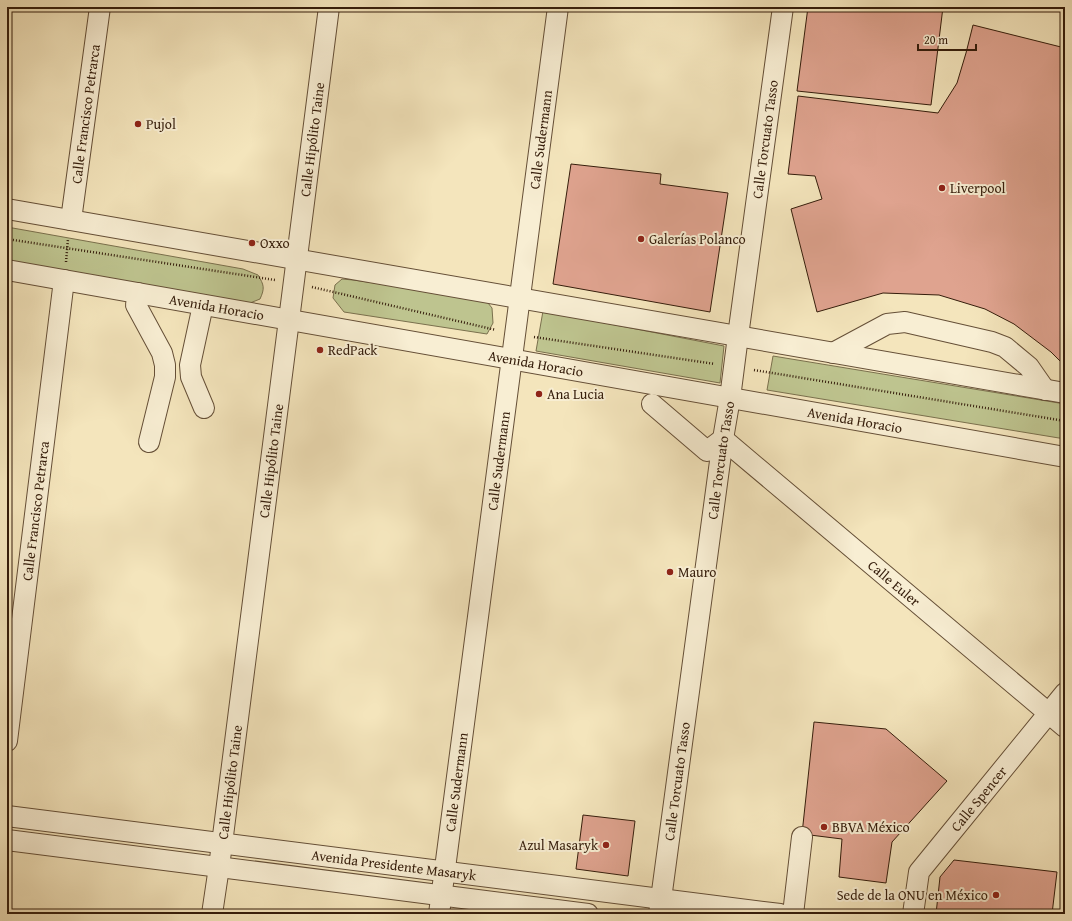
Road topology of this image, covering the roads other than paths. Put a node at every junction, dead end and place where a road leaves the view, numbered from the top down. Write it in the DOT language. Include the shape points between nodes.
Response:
graph roads {
  1 [pos="100,7"];
  2 [pos="329,7"];
  3 [pos="558,7"];
  4 [pos="783,7"];
  5 [pos="7,209"];
  6 [pos="71,220"];
  7 [pos="297,260"];
  8 [pos="7,270"];
  9 [pos="64,280"];
  10 [pos="138,293"];
  11 [pos="520,298"];
  12 [pos="203,305"];
  13 [pos="289,320"];
  14 [pos="738,336"];
  15 [pos="833,353"];
  16 [pos="512,359"];
  17 [pos="1045,390"];
  18 [pos="1065,393"];
  19 [pos="730,398"];
  20 [pos="652,404"];
  21 [pos="204,408"];
  22 [pos="723,439"];
  23 [pos="149,442"];
  24 [pos="1065,457"];
  25 [pos="1065,693"];
  26 [pos="1049,714"];
  27 [pos="1065,727"];
  28 [pos="7,741"];
  29 [pos="7,816"];
  30 [pos="802,837"];
  31 [pos="7,840"];
  32 [pos="222,843"];
  33 [pos="219,867"];
  34 [pos="444,871"];
  35 [pos="440,905"];
  36 [pos="660,906"];
  37 [pos="212,914"];
  38 [pos="588,914"];
  39 [pos="780,914"];
  40 [pos="793,914"];
  41 [pos="913,914"];
  1 -- 6 [label="street, Calle Francisco Petrarca"];
  2 -- 7 [label="street, Calle Hipólito Taine"];
  3 -- 11 [label="street, Calle Sudermann"];
  4 -- 14 [label="street, Calle Torcuato Tasso"];
  5 -- 6 [label="street"];
  6 -- 7 [label="street"];
  7 -- 11 [label="street"];
  7 -- 13 [label="street, Calle Hipólito Taine"];
  8 -- 9 [label="street, Avenida Horacio"];
  9 -- 10 [label="street, Avenida Horacio"];
  9 -- 28 [label="street, Calle Francisco Petrarca"];
  10 -- 12 [label="street, Avenida Horacio"];
  10 -- 23 [label="street" via="136,305 162,353 165,365 165,377"];
  11 -- 14 [label="street"];
  11 -- 16 [label="street, Calle Sudermann"];
  12 -- 13 [label="street, Avenida Horacio"];
  12 -- 21 [label="street" via="190,365 191,377"];
  13 -- 16 [label="street, Avenida Horacio"];
  13 -- 32 [label="street, Calle Hipólito Taine"];
  14 -- 15 [label="street"];
  14 -- 19 [label="street, Calle Torcuato Tasso"];
  15 -- 17 [label="street"];
  15 -- 17 [label="street" via="887,324 904,322 1005,347 1029,367"];
  16 -- 19 [label="street, Avenida Horacio"];
  16 -- 34 [label="street, Calle Sudermann"];
  17 -- 18 [label="street"];
  19 -- 22 [label="street, Calle Torcuato Tasso"];
  19 -- 24 [label="street, Avenida Horacio"];
  20 -- 22 [label="street" via="707,451"];
  22 -- 26 [label="street, Calle Euler"];
  22 -- 36 [label="street, Calle Torcuato Tasso"];
  25 -- 26 [label="street, Calle Spencer"];
  26 -- 27 [label="street, Calle Euler"];
  26 -- 41 [label="street, Calle Spencer" via="919,872"];
  29 -- 32 [label="street, Avenida Presidente Masaryk"];
  30 -- 40 [label="street"];
  31 -- 33 [label="street, Avenida Presidente Masaryk"];
  32 -- 33 [label="street, Calle Hipólito Taine"];
  32 -- 34 [label="street, Avenida Presidente Masaryk"];
  33 -- 35 [label="street, Avenida Presidente Masaryk"];
  33 -- 37 [label="street, Calle Hipólito Taine"];
  34 -- 35 [label="street, Calle Sudermann"];
  34 -- 36 [label="street, Avenida Presidente Masaryk"];
  35 -- 38 [label="street, Avenida Presidente Masaryk"];
  36 -- 39 [label="street, Avenida Presidente Masaryk"];
}
